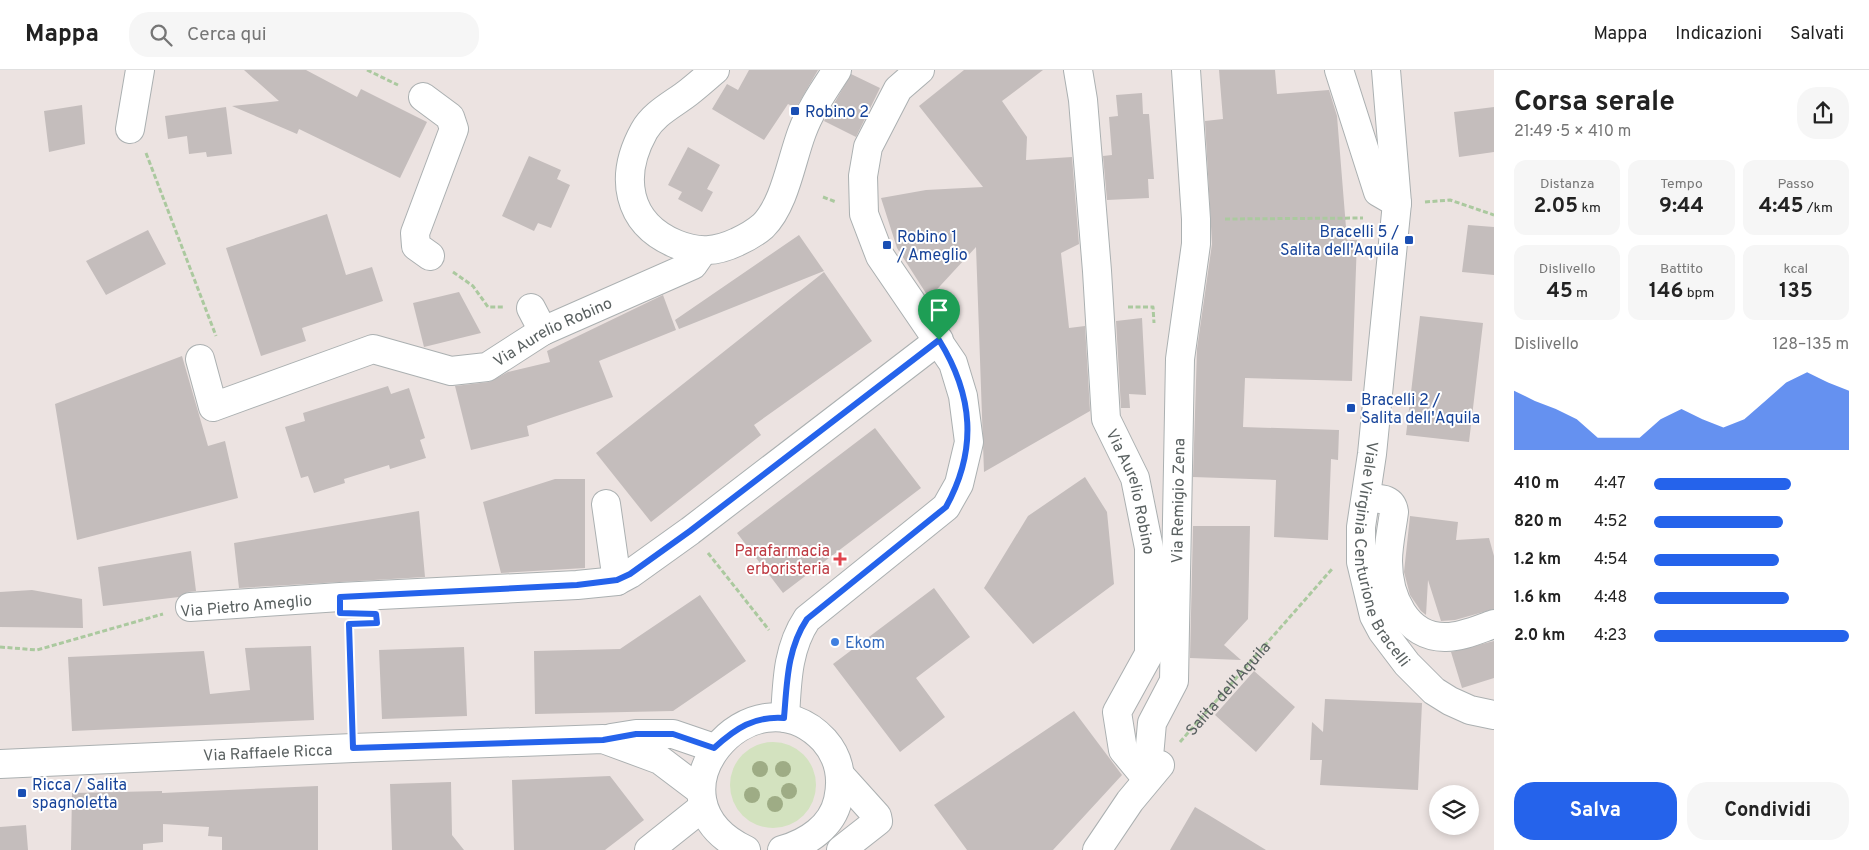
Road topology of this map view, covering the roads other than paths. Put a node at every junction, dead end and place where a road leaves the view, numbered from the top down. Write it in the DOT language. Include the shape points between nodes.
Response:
graph roads {
  1 [pos="140,70"];
  2 [pos="715,70"];
  3 [pos="837,70"];
  4 [pos="920,70"];
  5 [pos="1078,70"];
  6 [pos="1186,70"];
  7 [pos="1339,70"];
  8 [pos="1386,70"];
  9 [pos="423,97"];
  10 [pos="131,123"];
  11 [pos="1396,204"];
  12 [pos="702,252"];
  13 [pos="430,256"];
  14 [pos="939,340"];
  15 [pos="200,360"];
  16 [pos="1366,498"];
  17 [pos="606,504"];
  18 [pos="617,580"];
  19 [pos="190,607"];
  20 [pos="1485,627"];
  21 [pos="1494,715"];
  22 [pos="784,718"];
  23 [pos="603,740"];
  24 [pos="714,748"];
  25 [pos="0,764"];
  26 [pos="1156,770"];
  27 [pos="841,776"];
  28 [pos="702,799"];
  29 [pos="726,845"];
  30 [pos="649,850"];
  31 [pos="782,850"];
  32 [pos="841,850"];
  33 [pos="1096,850"];
  1 -- 10 [label="street"];
  2 -- 12 [label="street" via="660,112 645,130 636,148 629,182 632,200 651,230 675,244"];
  3 -- 12 [label="street" via="814,105 801,133 774,211 762,226 724,248"];
  4 -- 14 [label="street" via="898,88 868,147 863,176 864,214 880,256"];
  5 -- 26 [label="street, Via Aurelio Robino" via="1097,272 1106,419 1135,478 1149,548 1149,654 1117,712 1123,750"];
  6 -- 26 [label="street, Via Remigio Zena" via="1196,244 1180,358 1174,681 1152,723"];
  7 -- 11 [label="street" via="1378,192"];
  8 -- 11 [label="street, Viale Virginia Centurione Bracelli"];
  9 -- 13 [label="street" via="450,117 454,129 415,233 416,246"];
  11 -- 16 [label="street, Viale Virginia Centurione Bracelli"];
  12 -- 15 [label="street, Via Aurelio Robino" via="693,265 537,319 487,367 451,371 373,349 213,407"];
  14 -- 18 [label="street, Via Pietro Ameglio" via="690,531"];
  14 -- 22 [label="street" via="954,363 968,421 969,442 959,484 946,507 807,619 790,657"];
  16 -- 20 [label="street" via="1388,500 1393,505 1388,562 1392,592 1402,615 1414,628 1446,637"];
  16 -- 21 [label="street, Viale Virginia Centurione Bracelli" via="1361,527 1361,562 1368,597 1382,631 1407,664 1434,691 1470,710"];
  17 -- 18 [label="street"];
  18 -- 19 [label="street, Via Pietro Ameglio"];
  22 -- 24 [label="street" via="766,717 747,724 730,733"];
  22 -- 27 [label="street" via="801,722 815,731 828,745"];
  23 -- 24 [label="street" via="636,734 673,734"];
  23 -- 25 [label="street, Via Raffaele Ricca"];
  23 -- 28 [label="street, Via Raffaele Ricca" via="660,760 682,774"];
  24 -- 28 [label="street" via="705,768"];
  26 -- 33 [label="street"];
  27 -- 31 [label="street" via="838,801 829,822 796,846"];
  27 -- 32 [label="street" via="878,821"];
  28 -- 29 [label="street, Via Raffaele Ricca" via="712,825"];
  28 -- 30 [label="street"];
}
